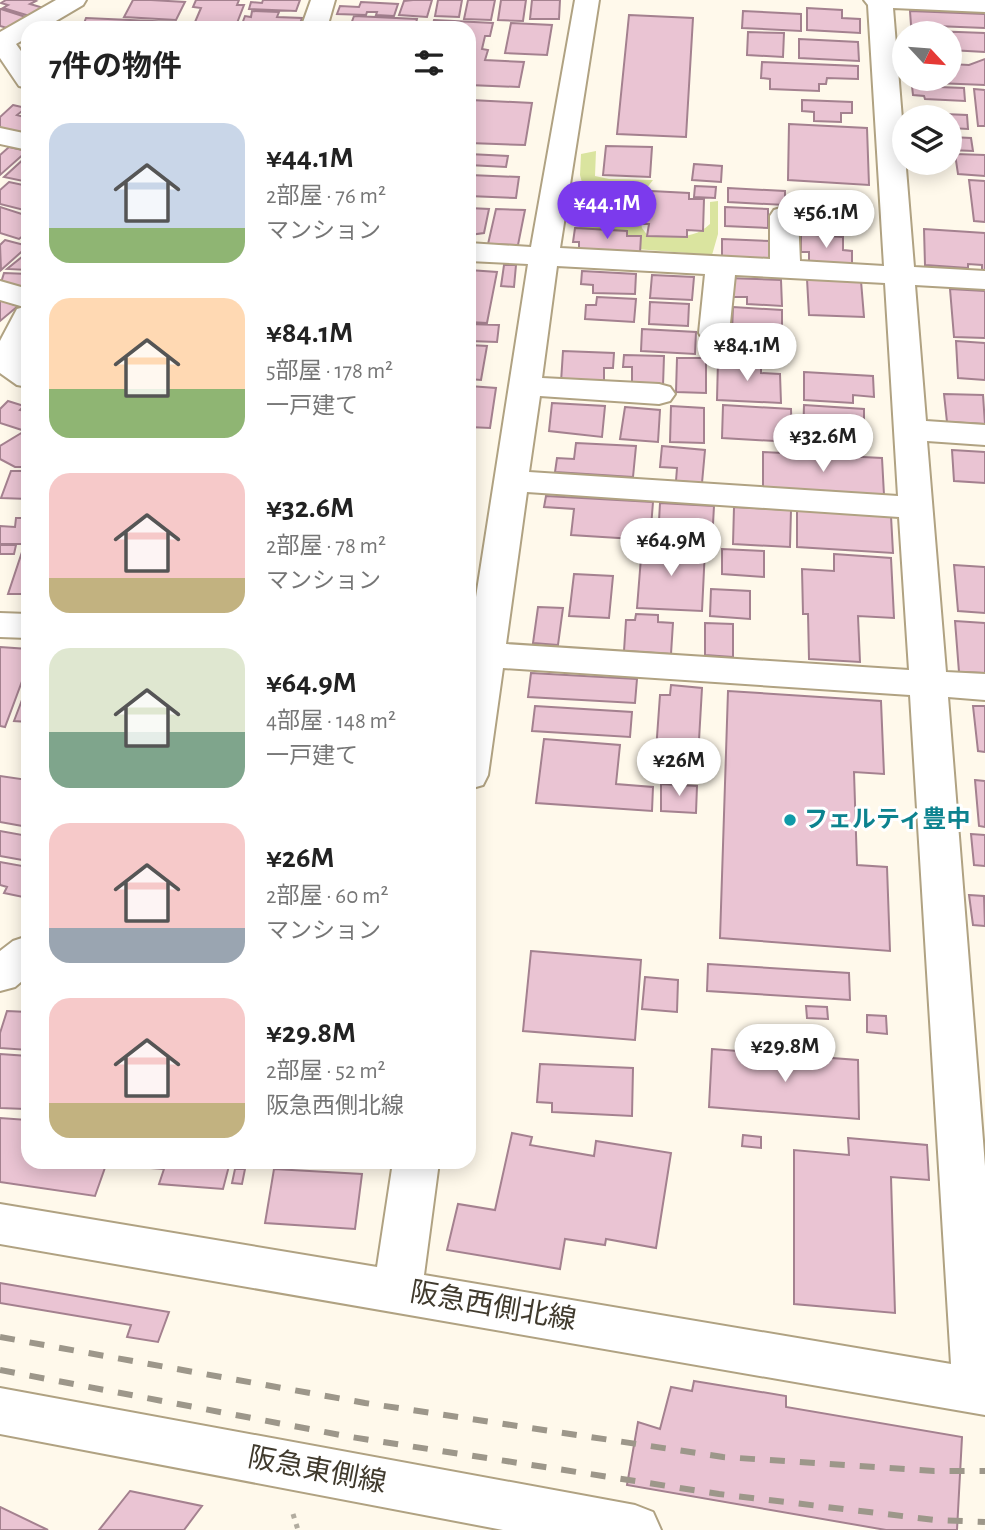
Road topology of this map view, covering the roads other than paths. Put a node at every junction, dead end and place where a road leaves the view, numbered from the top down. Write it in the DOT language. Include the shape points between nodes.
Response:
graph roads {
  1 [pos="74,0"];
  2 [pos="323,0"];
  3 [pos="587,0"];
  4 [pos="878,0"];
  5 [pos="985,5"];
  6 [pos="37,21"];
  7 [pos="316,21"];
  8 [pos="21,30"];
  9 [pos="1,41"];
  10 [pos="21,70"];
  11 [pos="0,136"];
  12 [pos="21,140"];
  13 [pos="784,216"];
  14 [pos="476,252"];
  15 [pos="544,256"];
  16 [pos="720,266"];
  17 [pos="785,269"];
  18 [pos="899,275"];
  19 [pos="985,280"];
  20 [pos="0,290"];
  21 [pos="21,297"];
  22 [pos="21,329"];
  23 [pos="714,333"];
  24 [pos="21,374"];
  25 [pos="525,386"];
  26 [pos="659,394"];
  27 [pos="910,430"];
  28 [pos="985,435"];
  29 [pos="511,481"];
  30 [pos="916,508"];
  31 [pos="0,625"];
  32 [pos="21,626"];
  33 [pos="477,654"];
  34 [pos="928,683"];
  35 [pos="985,687"];
  36 [pos="21,958"];
  37 [pos="0,975"];
  38 [pos="415,1169"];
  39 [pos="0,1224"];
  40 [pos="398,1290"];
  41 [pos="982,1391"];
  42 [pos="0,1411"];
  43 [pos="635,1530"];
  1 -- 6 [label="street"];
  2 -- 7 [label="street"];
  3 -- 15 [label="street"];
  4 -- 5 [label="street"];
  4 -- 18 [label="street"];
  8 -- 9 [label="street"];
  9 -- 10 [label="street"];
  11 -- 12 [label="street"];
  13 -- 17 [label="street"];
  14 -- 15 [label="street"];
  15 -- 16 [label="street"];
  15 -- 25 [label="street"];
  16 -- 17 [label="street"];
  16 -- 23 [label="street"];
  17 -- 18 [label="street"];
  18 -- 19 [label="street"];
  18 -- 27 [label="street"];
  20 -- 21 [label="street"];
  22 -- 24 [label="street" via="5,362"];
  25 -- 26 [label="street"];
  25 -- 29 [label="street"];
  27 -- 28 [label="street"];
  27 -- 30 [label="street"];
  29 -- 30 [label="street"];
  29 -- 33 [label="street"];
  30 -- 34 [label="street"];
  31 -- 32 [label="street"];
  33 -- 34 [label="street"];
  34 -- 35 [label="street"];
  34 -- 41 [label="street"];
  36 -- 37 [label="street"];
  38 -- 40 [label="street"];
  39 -- 40 [label="street, 阪急西側北線"];
  40 -- 41 [label="street, 阪急西側北線"];
  42 -- 43 [label="street, 阪急東側線"];
}
